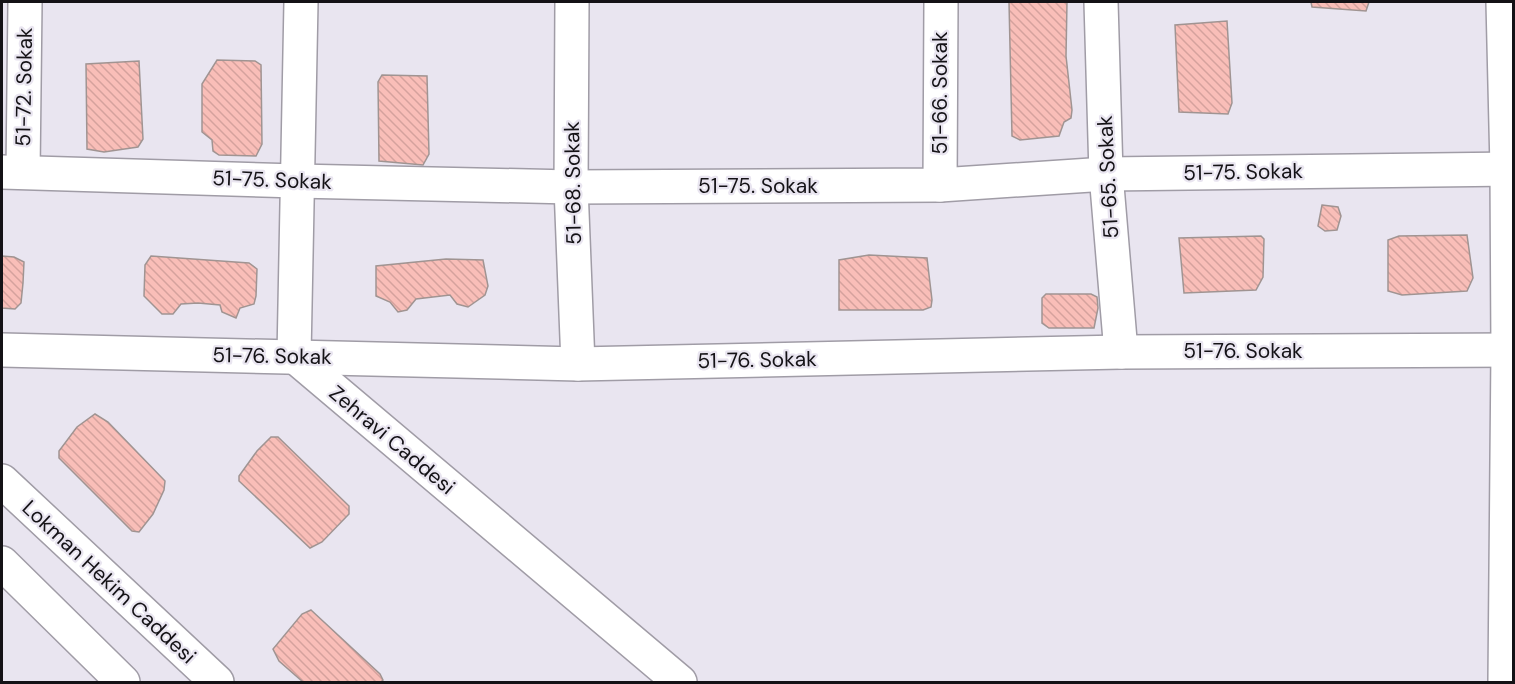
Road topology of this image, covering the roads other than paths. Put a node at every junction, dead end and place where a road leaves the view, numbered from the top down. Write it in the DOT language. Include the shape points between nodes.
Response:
graph roads {
  1 [pos="26,2"];
  2 [pos="301,2"];
  3 [pos="572,2"];
  4 [pos="941,2"];
  5 [pos="1101,2"];
  6 [pos="1503,2"];
  7 [pos="1510,169"];
  8 [pos="13,172"];
  9 [pos="1106,174"];
  10 [pos="297,181"];
  11 [pos="940,185"];
  12 [pos="571,187"];
  13 [pos="2,350"];
  14 [pos="1511,350"];
  15 [pos="1121,352"];
  16 [pos="294,356"];
  17 [pos="578,364"];
  18 [pos="2,481"];
  19 [pos="2,563"];
  20 [pos="123,682"];
  21 [pos="217,682"];
  22 [pos="680,682"];
  23 [pos="1505,682"];
  1 -- 8 [label="street, 51-72. Sokak"];
  2 -- 10 [label="street"];
  3 -- 12 [label="street, 51-68. Sokak"];
  4 -- 11 [label="street, 51-66. Sokak"];
  5 -- 9 [label="street, 51-65. Sokak"];
  6 -- 7 [label="street"];
  7 -- 9 [label="street, 51-75. Sokak"];
  7 -- 14 [label="street"];
  8 -- 10 [label="street, 51-75. Sokak"];
  9 -- 11 [label="street, 51-75. Sokak"];
  9 -- 15 [label="street, 51-65. Sokak"];
  10 -- 12 [label="street, 51-75. Sokak"];
  10 -- 16 [label="street"];
  11 -- 12 [label="street, 51-75. Sokak"];
  12 -- 17 [label="street, 51-68. Sokak"];
  13 -- 16 [label="street, 51-76. Sokak"];
  14 -- 15 [label="street, 51-76. Sokak"];
  14 -- 23 [label="street"];
  15 -- 17 [label="street, 51-76. Sokak"];
  16 -- 17 [label="street, 51-76. Sokak"];
  16 -- 22 [label="street, Zehravi Caddesi"];
  18 -- 21 [label="street, Lokman Hekim Caddesi"];
  19 -- 20 [label="street"];
}
